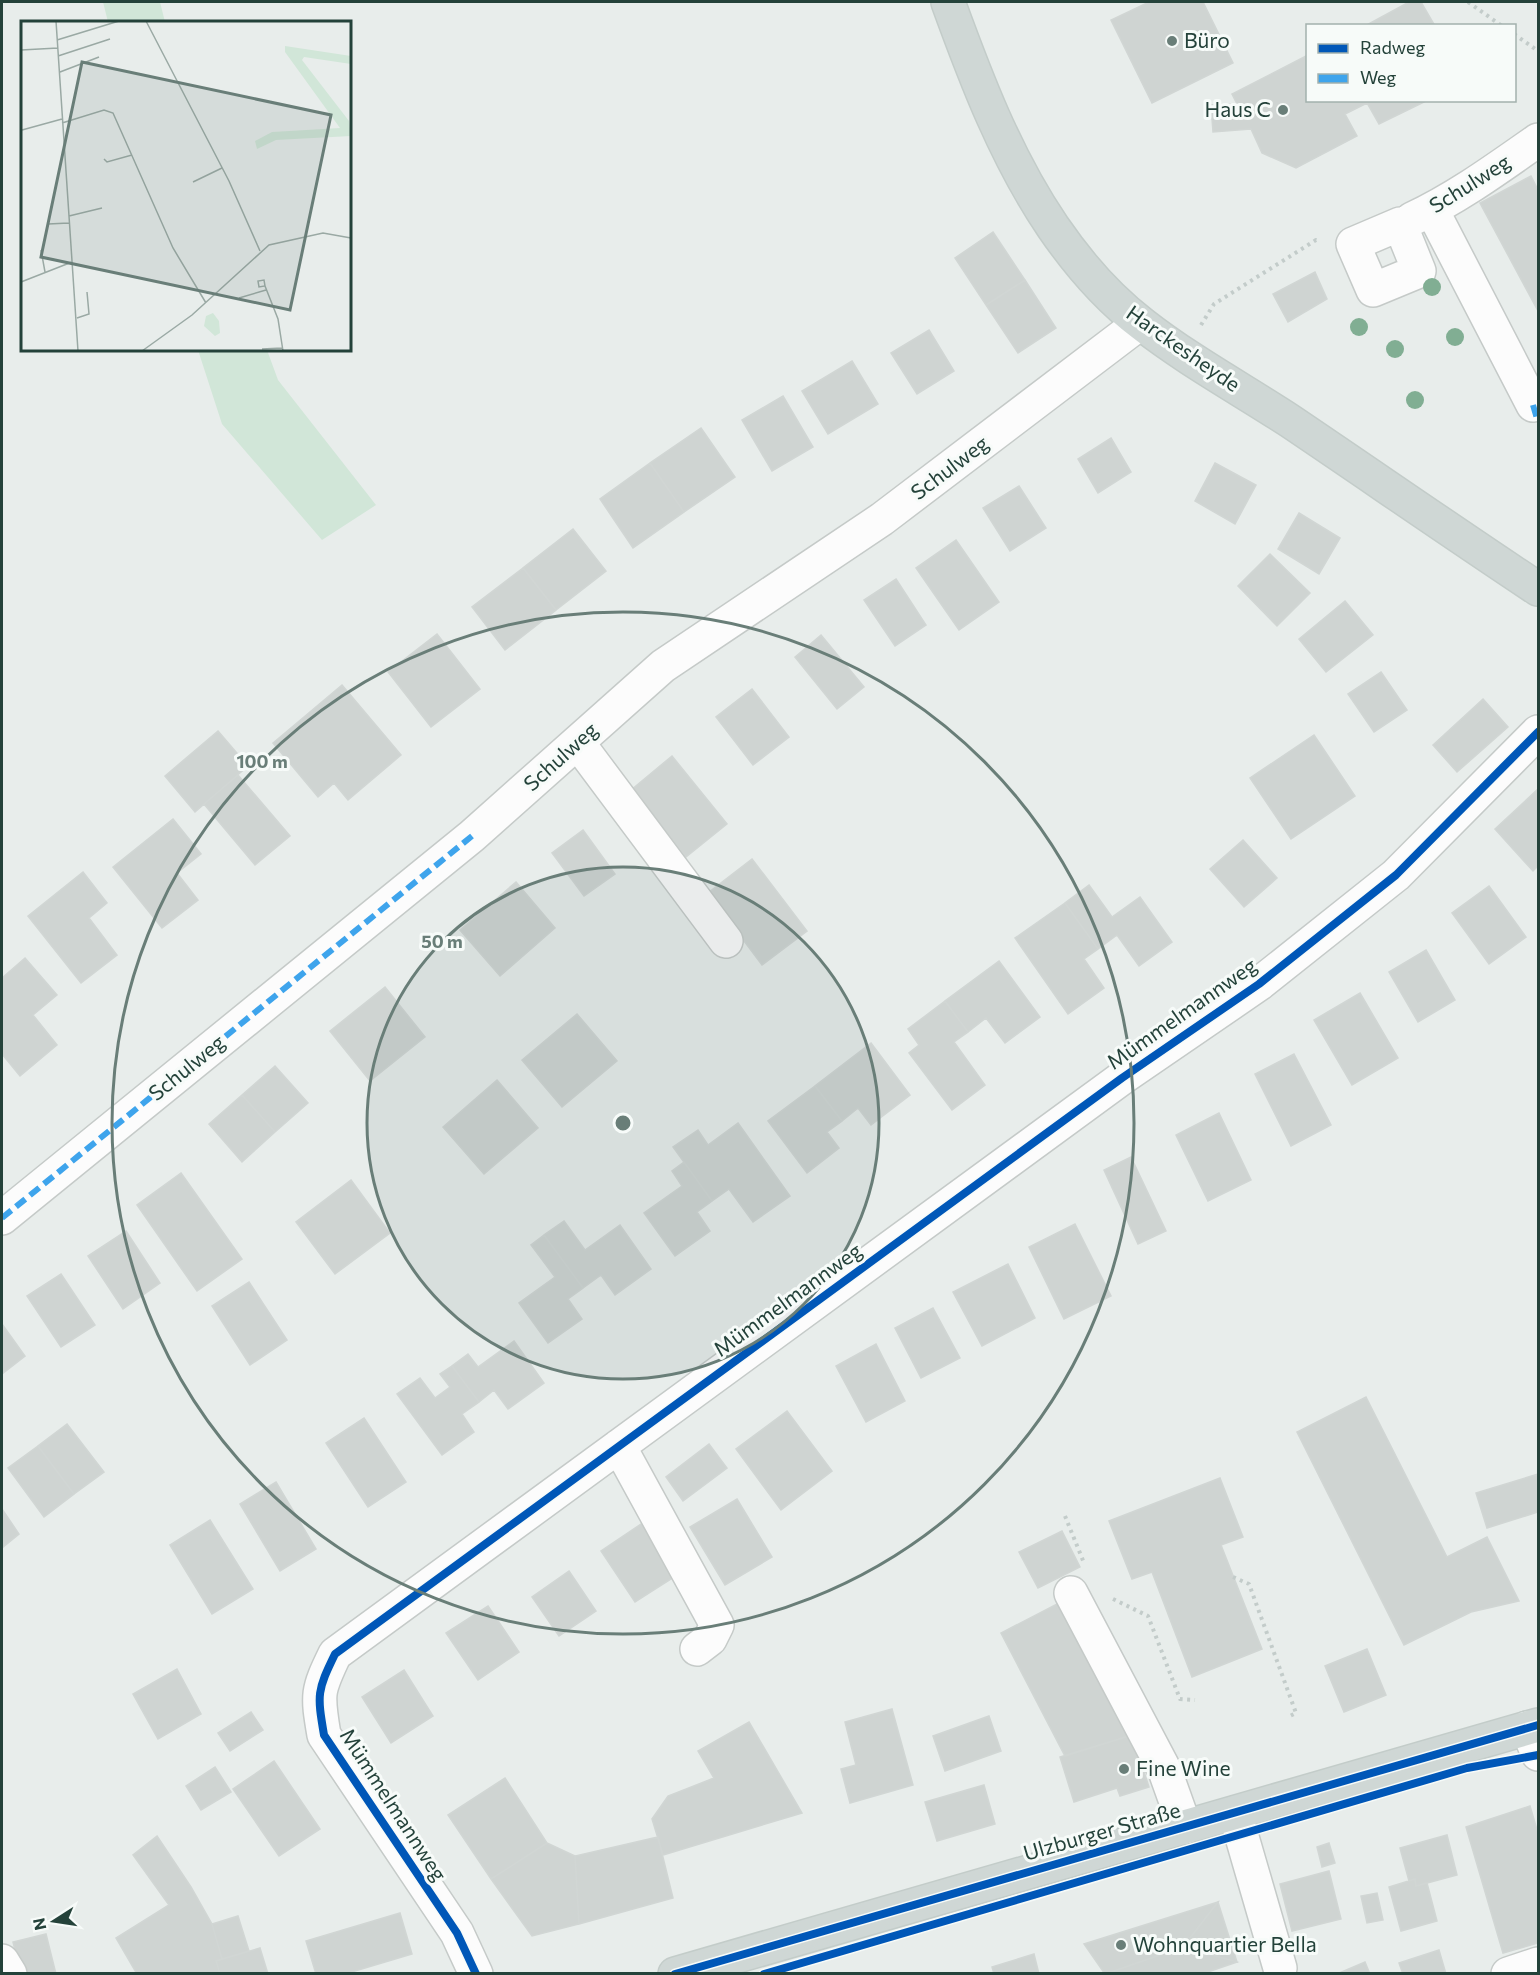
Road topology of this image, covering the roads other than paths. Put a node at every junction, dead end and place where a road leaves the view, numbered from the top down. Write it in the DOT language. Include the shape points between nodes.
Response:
graph roads {
  1 [pos="948,2"];
  2 [pos="1539,140"];
  3 [pos="1431,210"];
  4 [pos="1400,224"];
  5 [pos="1140,323"];
  6 [pos="1533,405"];
  7 [pos="1539,589"];
  8 [pos="1539,732"];
  9 [pos="578,743"];
  10 [pos="726,941"];
  11 [pos="2,1218"];
  12 [pos="619,1446"];
  13 [pos="1078,1580"];
  14 [pos="697,1649"];
  15 [pos="1535,1736"];
  16 [pos="1235,1812"];
  17 [pos="1185,1827"];
  18 [pos="2,1961"];
  19 [pos="1539,1964"];
  20 [pos="1280,1968"];
  21 [pos="10,1974"];
  22 [pos="477,1974"];
  23 [pos="675,1974"];
  24 [pos="1508,1974"];
  1 -- 5 [label="main road, Harckesheyde" via="975,77 1018,171 1053,228 1105,290"];
  2 -- 3 [label="street, Schulweg"];
  3 -- 4 [label="street, Schulweg"];
  3 -- 6 [label="street"];
  4 -- 4 [label="street, Schulweg" via="1419,271 1373,290 1353,244"];
  5 -- 7 [label="main road, Harckesheyde"];
  5 -- 9 [label="street, Schulweg" via="882,519 663,666"];
  8 -- 12 [label="street, Mümmelmannweg" via="1396,875 1259,984 1122,1078"];
  9 -- 10 [label="street"];
  9 -- 11 [label="street, Schulweg" via="472,836"];
  12 -- 14 [label="street" via="717,1625 710,1639"];
  12 -- 22 [label="street, Mümmelmannweg" via="335,1654 321,1684 319,1702 324,1735 457,1933"];
  13 -- 17 [label="street" via="1165,1772"];
  15 -- 16 [label="main road, Ulzburger Straße"];
  16 -- 17 [label="main road, Ulzburger Straße"];
  16 -- 20 [label="street"];
  17 -- 23 [label="main road, Ulzburger Straße"];
  18 -- 21 [label="street"];
  19 -- 24 [label="street"];
}
